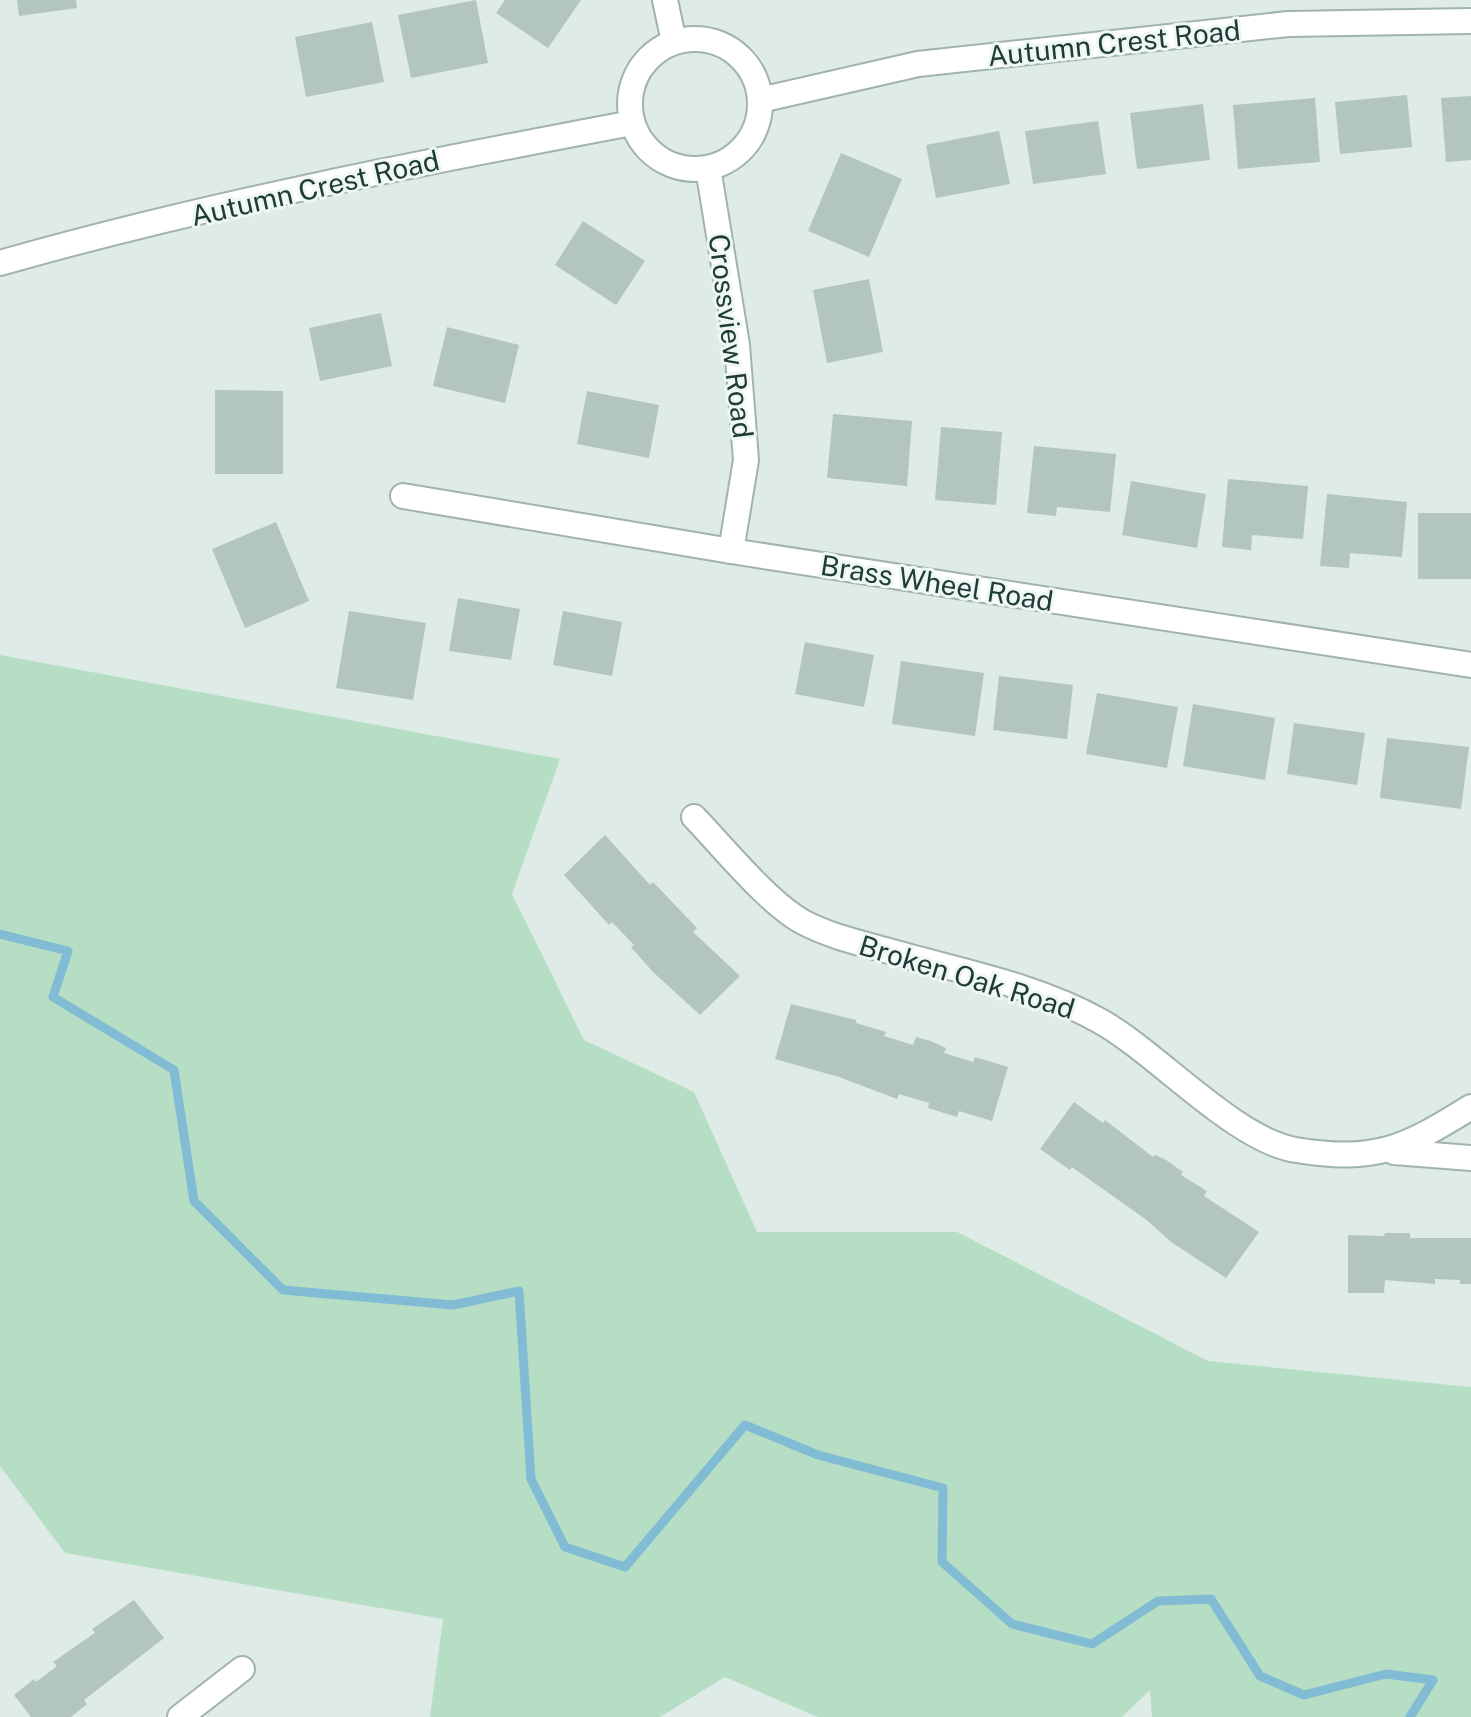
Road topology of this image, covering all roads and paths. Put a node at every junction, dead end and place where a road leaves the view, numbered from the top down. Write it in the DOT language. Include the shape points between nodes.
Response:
graph roads {
  1 [pos="665,0"];
  2 [pos="1471,21"];
  3 [pos="674,42"];
  4 [pos="760,100"];
  5 [pos="632,123"];
  6 [pos="708,168"];
  7 [pos="0,263"];
  8 [pos="403,496"];
  9 [pos="731,551"];
  10 [pos="1471,665"];
  11 [pos="694,817"];
  12 [pos="1471,1107"];
  13 [pos="1388,1152"];
  14 [pos="1471,1158"];
  15 [pos="242,1669"];
  16 [pos="180,1717"];
  1 -- 3 [label="street"];
  2 -- 4 [label="street, Autumn Crest Road" via="1288,24 933,62"];
  3 -- 4 [label="street" via="715,41 738,55 753,72"];
  3 -- 5 [label="street" via="649,56 634,78 629,98"];
  4 -- 6 [label="street" via="759,121 748,143"];
  5 -- 6 [label="street" via="642,144 661,160 677,167"];
  5 -- 7 [label="street, Autumn Crest Road" via="415,164"];
  6 -- 9 [label="street, Crossview Road" via="737,345 746,460"];
  8 -- 9 [label="street, Brass Wheel Road"];
  9 -- 10 [label="street, Brass Wheel Road"];
  11 -- 13 [label="street, Broken Oak Road" via="801,921 840,938 1022,989 1102,1022 1254,1134 1292,1150"];
  12 -- 13 [label="street, Broken Oak Road"];
  13 -- 14 [label="street"];
  15 -- 16 [label="street"];
}
